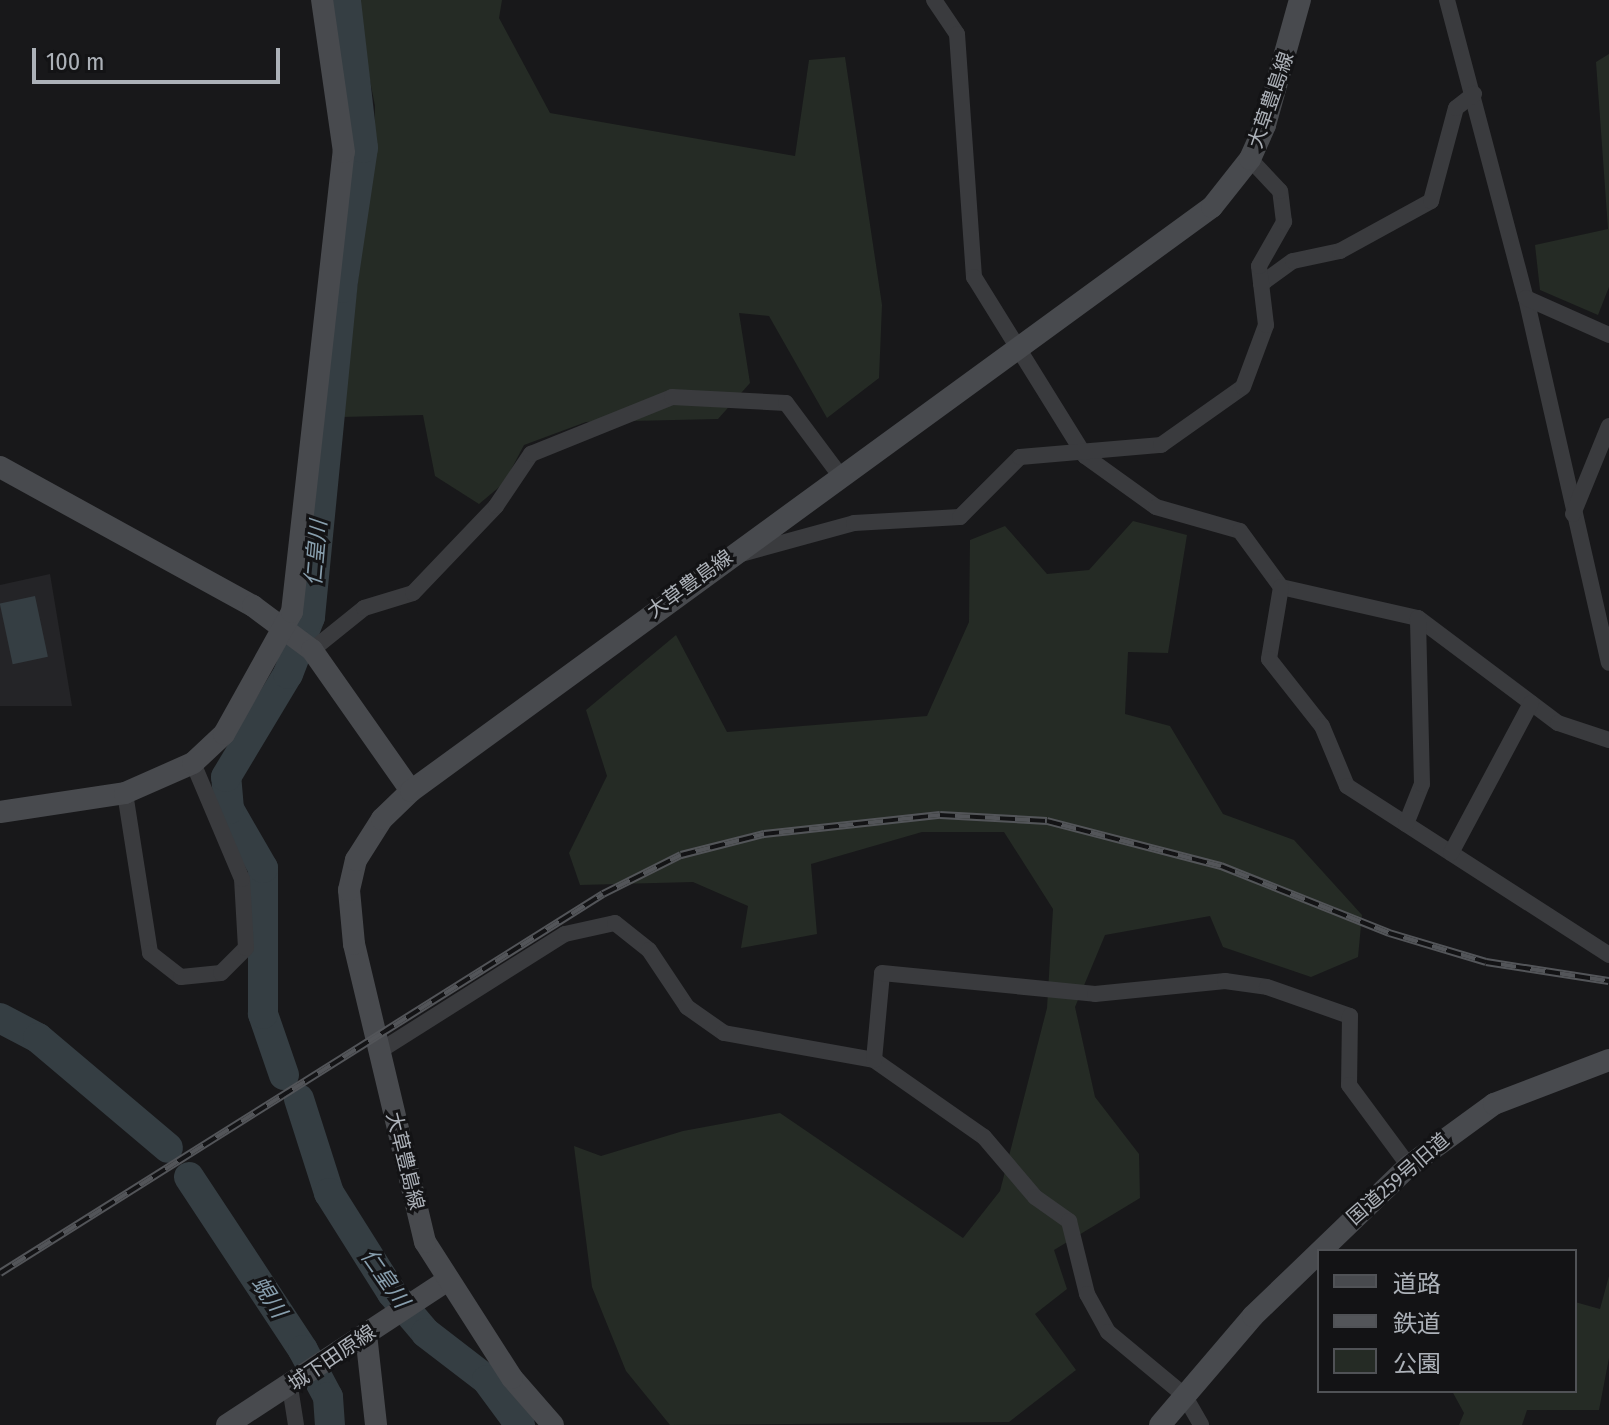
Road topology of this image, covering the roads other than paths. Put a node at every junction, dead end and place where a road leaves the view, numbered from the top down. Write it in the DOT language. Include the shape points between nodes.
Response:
graph roads {
  1 [pos="322,0"];
  2 [pos="934,0"];
  3 [pos="1300,0"];
  4 [pos="1447,0"];
  5 [pos="1474,94"];
  6 [pos="1250,159"];
  7 [pos="1261,284"];
  8 [pos="1526,298"];
  9 [pos="1609,335"];
  10 [pos="1016,352"];
  11 [pos="1609,426"];
  12 [pos="1085,456"];
  13 [pos="0,467"];
  14 [pos="842,478"];
  15 [pos="1573,514"];
  16 [pos="729,556"];
  17 [pos="1281,587"];
  18 [pos="1418,618"];
  19 [pos="283,629"];
  20 [pos="312,650"];
  21 [pos="1609,663"];
  22 [pos="1531,703"];
  23 [pos="1609,740"];
  24 [pos="193,763"];
  25 [pos="411,791"];
  26 [pos="125,793"];
  27 [pos="0,812"];
  28 [pos="1406,824"];
  29 [pos="1451,853"];
  30 [pos="1609,955"];
  31 [pos="378,1052"];
  32 [pos="874,1060"];
  33 [pos="1609,1060"];
  34 [pos="1409,1166"];
  35 [pos="1323,1249"];
  36 [pos="1317,1254"];
  37 [pos="445,1282"];
  38 [pos="366,1334"];
  39 [pos="290,1387"];
  40 [pos="1184,1395"];
  41 [pos="227,1425"];
  42 [pos="296,1425"];
  43 [pos="376,1425"];
  44 [pos="553,1425"];
  45 [pos="1160,1425"];
  46 [pos="1201,1425"];
  1 -- 19 [label="street" via="344,152 292,612"];
  2 -- 10 [label="street" via="957,34 974,277"];
  3 -- 6 [label="street, 大草豊島線" via="1286,63"];
  4 -- 5 [label="street"];
  5 -- 7 [label="street" via="1456,108 1431,201 1340,251 1293,261"];
  5 -- 8 [label="street" via="1501,224"];
  6 -- 7 [label="street" via="1280,191 1284,222 1259,266"];
  6 -- 10 [label="street, 大草豊島線" via="1212,207"];
  7 -- 12 [label="street" via="1266,325 1243,387 1161,445"];
  8 -- 9 [label="street"];
  8 -- 15 [label="street"];
  10 -- 12 [label="street"];
  10 -- 14 [label="street, 大草豊島線"];
  11 -- 15 [label="street"];
  12 -- 16 [label="street" via="1020,457 960,517 854,523"];
  12 -- 17 [label="street" via="1156,507 1240,531"];
  13 -- 19 [label="street"];
  14 -- 16 [label="street, 大草豊島線"];
  14 -- 20 [label="street" via="786,403 672,397 531,454 496,506 413,593 364,608"];
  15 -- 21 [label="street"];
  16 -- 25 [label="street, 大草豊島線"];
  17 -- 18 [label="street"];
  17 -- 28 [label="street" via="1269,659 1322,726 1347,786"];
  18 -- 22 [label="street"];
  18 -- 28 [label="street" via="1422,784"];
  19 -- 20 [label="street"];
  19 -- 24 [label="street" via="224,734"];
  20 -- 25 [label="street"];
  22 -- 23 [label="street" via="1558,723"];
  22 -- 29 [label="street"];
  24 -- 26 [label="street"];
  24 -- 26 [label="street" via="242,879 246,948 221,973 181,977 150,953"];
  25 -- 31 [label="street, 大草豊島線" via="382,819 356,860 349,890"];
  26 -- 27 [label="street"];
  28 -- 29 [label="street"];
  29 -- 30 [label="street"];
  31 -- 32 [label="street" via="565,934 615,923 649,950 687,1007 724,1033"];
  31 -- 37 [label="street, 大草豊島線" via="425,1242"];
  32 -- 34 [label="street" via="882,973 1095,994 1225,981 1267,987 1350,1016 1349,1085"];
  32 -- 40 [label="street" via="984,1137 1035,1197 1069,1221 1087,1294 1108,1332"];
  33 -- 34 [label="street, 国道259号旧道" via="1494,1104"];
  34 -- 35 [label="street, 国道259号旧道"];
  36 -- 40 [label="street, 国道259号旧道" via="1253,1316"];
  37 -- 38 [label="street, 城下田原線"];
  37 -- 44 [label="street"];
  38 -- 39 [label="street, 城下田原線"];
  38 -- 43 [label="street"];
  39 -- 41 [label="street, 城下田原線"];
  39 -- 42 [label="street"];
  40 -- 45 [label="street, 国道259号旧道"];
  40 -- 46 [label="street"];
}
